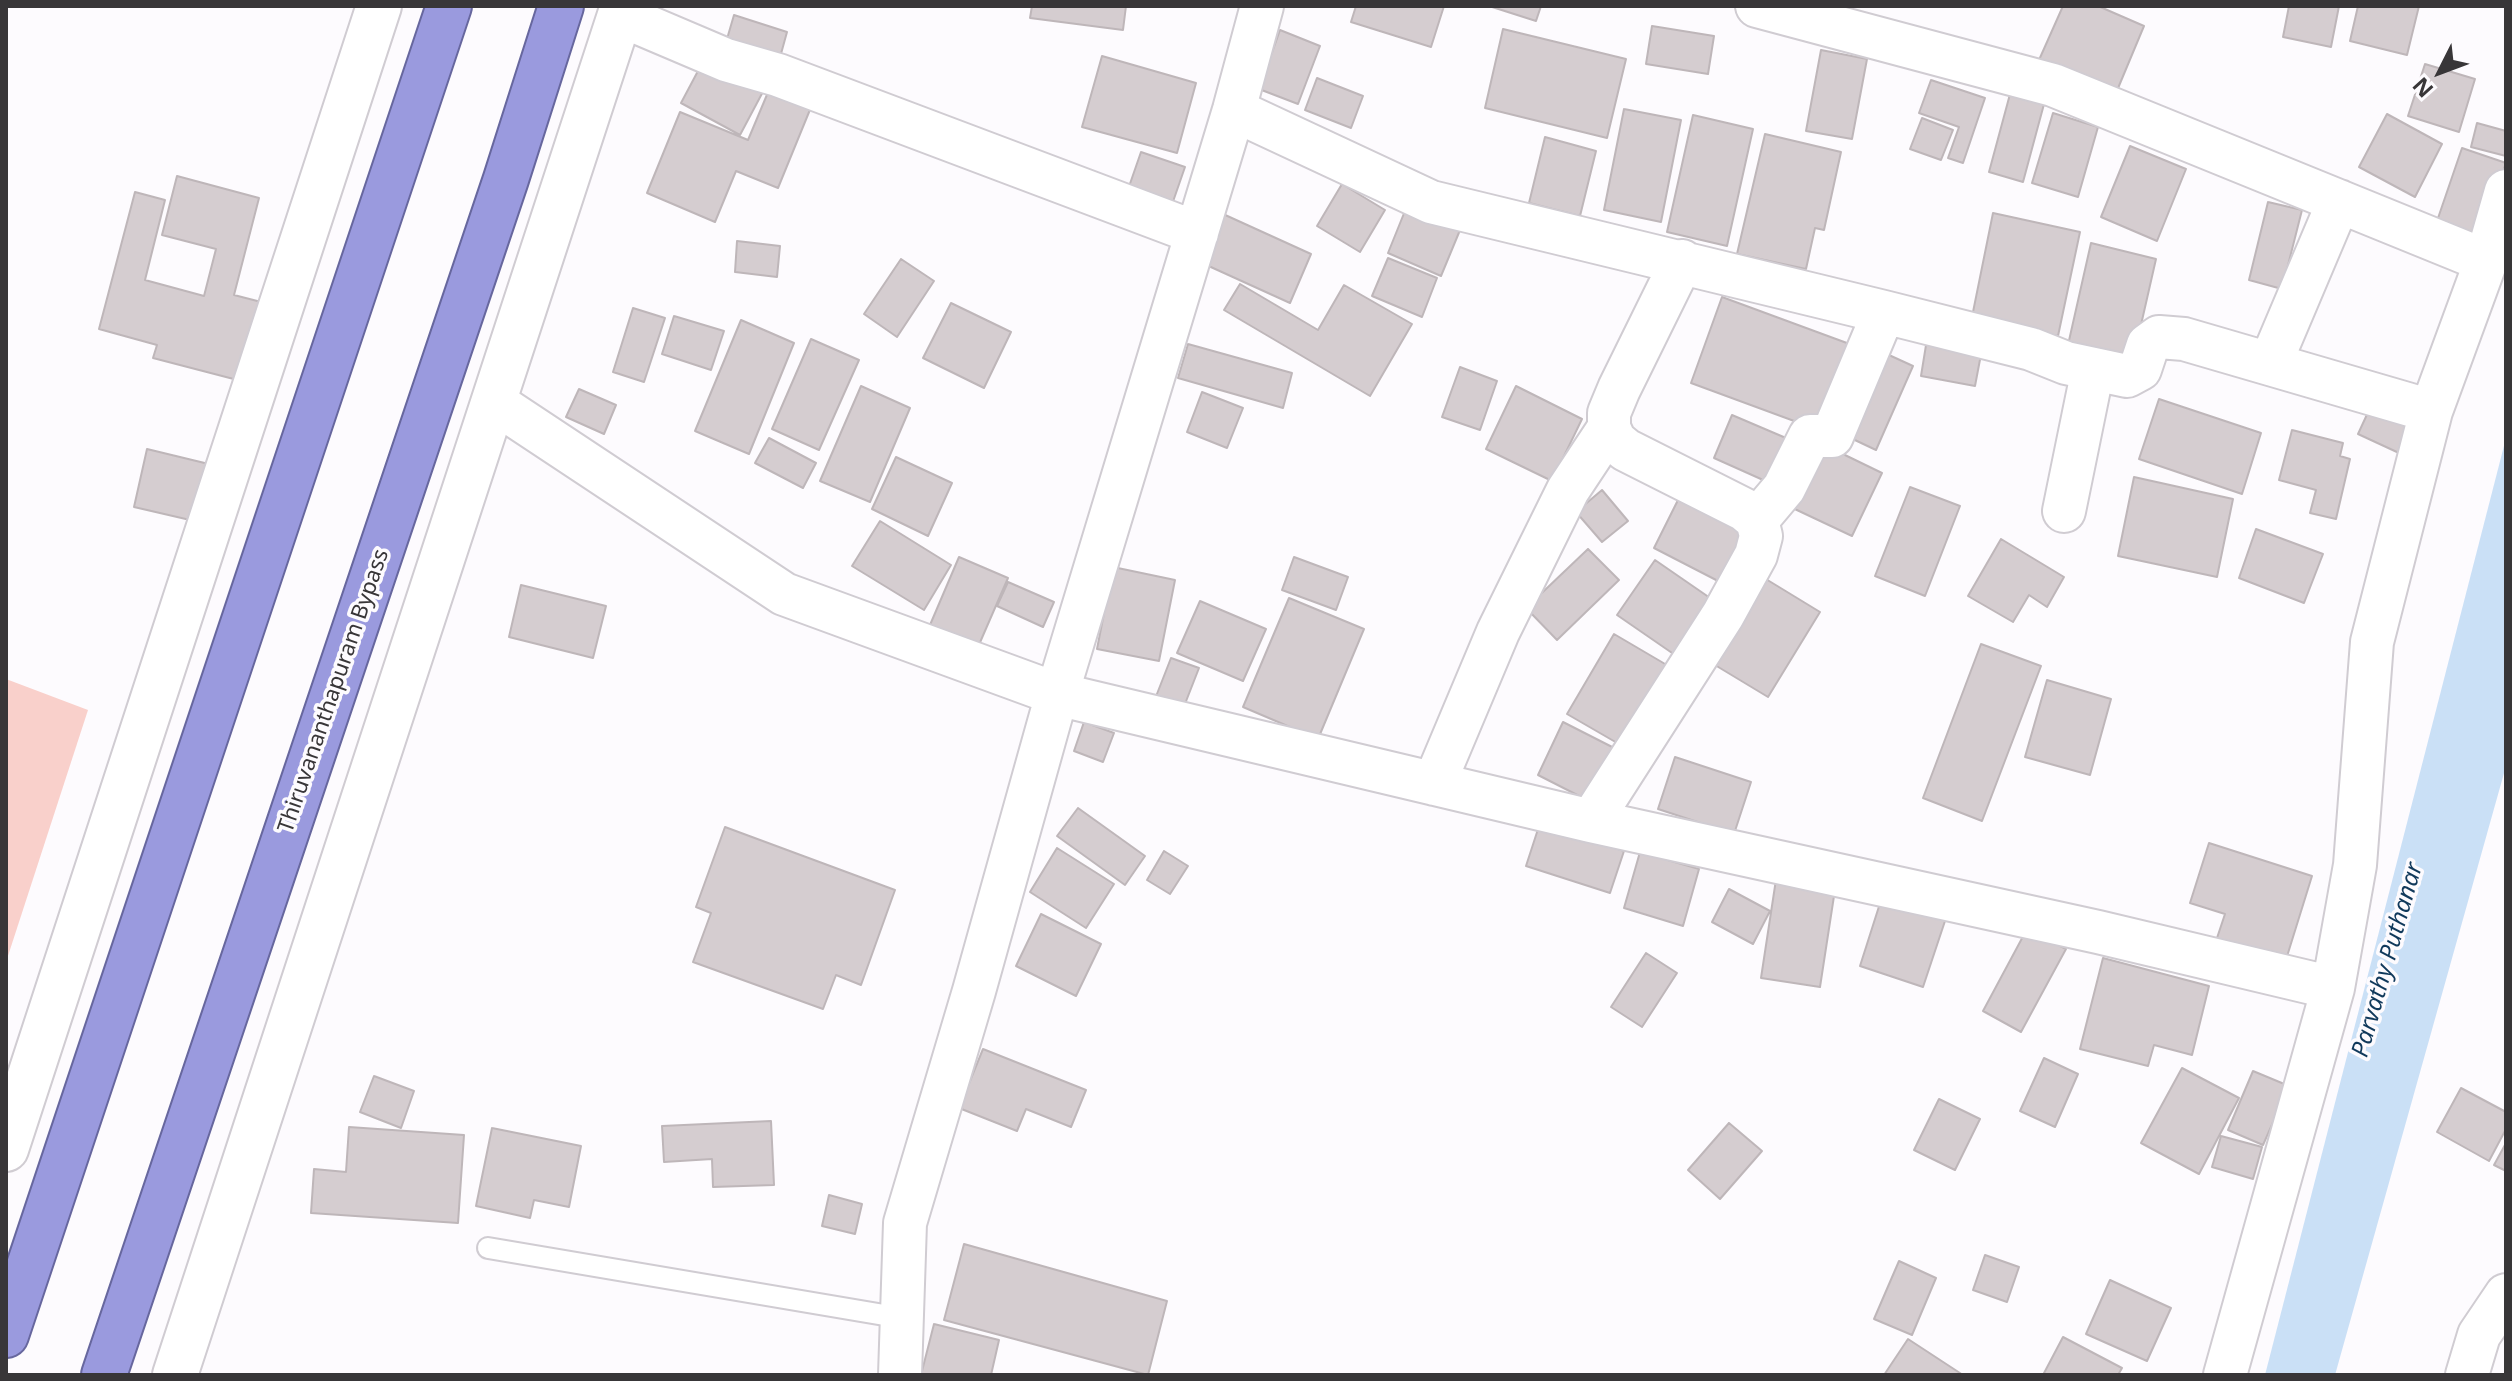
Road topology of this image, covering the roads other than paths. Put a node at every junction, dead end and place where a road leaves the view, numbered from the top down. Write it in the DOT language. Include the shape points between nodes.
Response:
graph roads {
  1 [pos="379,6"];
  2 [pos="449,6"];
  3 [pos="561,6"];
  4 [pos="1262,6"];
  5 [pos="1757,6"];
  6 [pos="622,11"];
  7 [pos="1234,110"];
  8 [pos="2506,191"];
  9 [pos="2339,201"];
  10 [pos="1197,233"];
  11 [pos="1682,261"];
  12 [pos="2486,261"];
  13 [pos="1884,312"];
  14 [pos="2270,364"];
  15 [pos="2093,369"];
  16 [pos="494,402"];
  17 [pos="2431,411"];
  18 [pos="1609,428"];
  19 [pos="2064,511"];
  20 [pos="1757,520"];
  21 [pos="1057,694"];
  22 [pos="1434,784"];
  23 [pos="1591,821"];
  24 [pos="2333,988"];
  25 [pos="6,1149"];
  26 [pos="488,1248"];
  27 [pos="2506,1295"];
  28 [pos="902,1318"];
  29 [pos="6,1335"];
  30 [pos="104,1375"];
  31 [pos="175,1375"];
  32 [pos="900,1375"];
  33 [pos="2225,1375"];
  34 [pos="2467,1375"];
  1 -- 25 [label="street"];
  2 -- 29 [label="highway"];
  3 -- 30 [label="highway, Thiruvananthapuram Bypass"];
  4 -- 7 [label="street"];
  5 -- 9 [label="street" via="2053,85"];
  6 -- 10 [label="street" via="726,60"];
  6 -- 16 [label="street"];
  7 -- 10 [label="street"];
  7 -- 11 [label="street" via="1431,202"];
  8 -- 12 [label="street"];
  9 -- 12 [label="street"];
  9 -- 14 [label="street"];
  10 -- 21 [label="street"];
  11 -- 13 [label="street"];
  11 -- 18 [label="street" via="1619,389"];
  12 -- 17 [label="street"];
  13 -- 15 [label="street"];
  13 -- 20 [label="street" via="1832,436 1810,436 1784,488"];
  14 -- 15 [label="street" via="2159,337 2148,345 2140,369 2127,376"];
  14 -- 17 [label="street"];
  15 -- 19 [label="street"];
  16 -- 21 [label="street" via="784,594"];
  16 -- 31 [label="street"];
  17 -- 24 [label="street" via="2372,642 2355,865"];
  18 -- 20 [label="street" via="1626,450"];
  18 -- 22 [label="street" via="1568,490 1498,632"];
  20 -- 23 [label="street" via="1761,536 1756,555 1723,615"];
  21 -- 22 [label="street"];
  21 -- 28 [label="street" via="905,1223"];
  22 -- 23 [label="street"];
  23 -- 24 [label="street"];
  24 -- 33 [label="street"];
  26 -- 28 [label="lane"];
  27 -- 34 [label="street" via="2479,1335"];
  28 -- 32 [label="street"];
}
